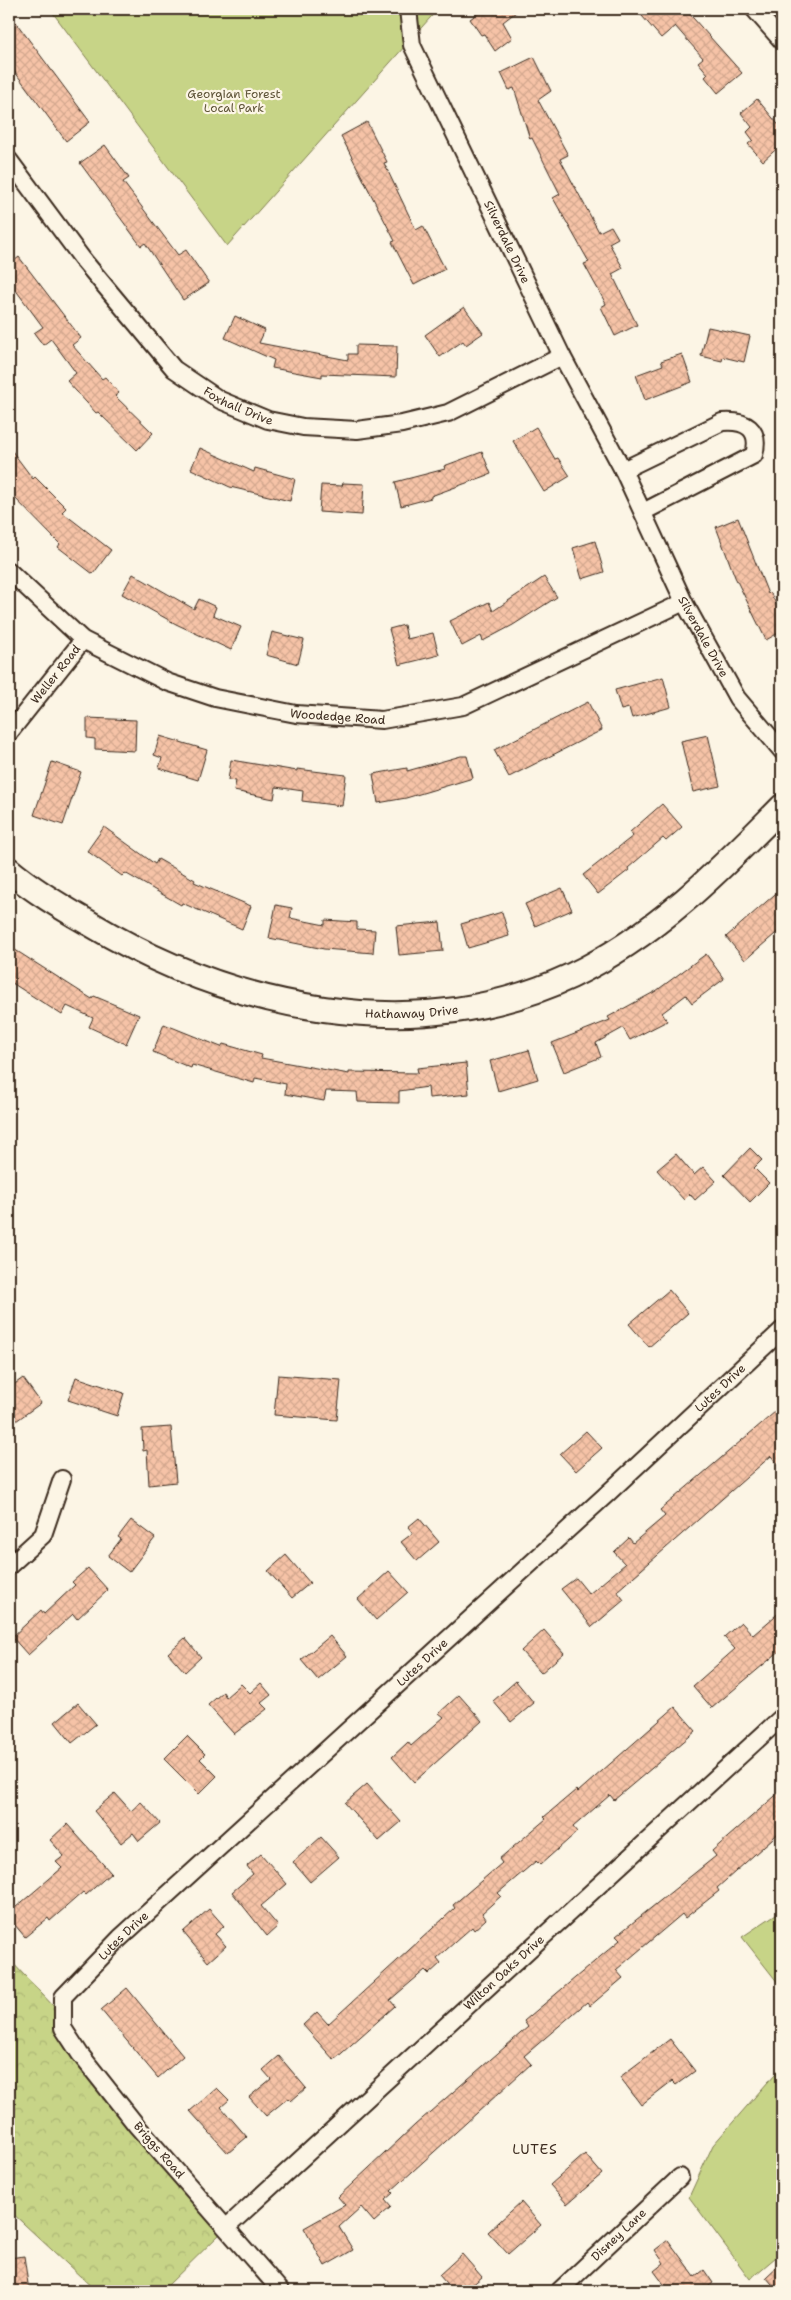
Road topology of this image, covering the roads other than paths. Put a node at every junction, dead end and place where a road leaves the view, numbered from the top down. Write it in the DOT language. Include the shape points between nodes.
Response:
graph roads {
  1 [pos="408,9"];
  2 [pos="754,9"];
  3 [pos="782,42"];
  4 [pos="9,160"];
  5 [pos="562,356"];
  6 [pos="622,470"];
  7 [pos="643,512"];
  8 [pos="9,571"];
  9 [pos="684,602"];
  10 [pos="83,640"];
  11 [pos="9,733"];
  12 [pos="782,750"];
  13 [pos="782,807"];
  14 [pos="9,870"];
  15 [pos="782,1330"];
  16 [pos="62,1479"];
  17 [pos="9,1566"];
  18 [pos="782,1717"];
  19 [pos="63,1997"];
  20 [pos="680,2177"];
  21 [pos="226,2227"];
  22 [pos="281,2291"];
  23 [pos="559,2291"];
  1 -- 5 [label="street, Silverdale Drive" via="412,45"];
  2 -- 3 [label="street"];
  4 -- 5 [label="street, Foxhall Drive" via="84,261 174,369 220,400 268,420 303,427 357,430 402,424 448,412"];
  5 -- 6 [label="street, Silverdale Drive"];
  6 -- 7 [label="street, Silverdale Drive"];
  6 -- 7 [label="street" via="722,422 738,421 750,427 757,443 754,455"];
  7 -- 9 [label="street, Silverdale Drive"];
  8 -- 10 [label="street, Woodedge Road"];
  9 -- 10 [label="street, Woodedge Road" via="463,706 382,720 296,714 215,698 168,682"];
  9 -- 12 [label="street, Silverdale Drive" via="737,698"];
  10 -- 11 [label="street, Weller Road"];
  13 -- 14 [label="street, Hathaway Drive" via="709,880 662,921 618,950 529,993 485,1006 422,1014 361,1014 302,1006 235,989 123,944 53,902"];
  15 -- 19 [label="street, Lutes Drive" via="120,1938"];
  16 -- 17 [label="street" via="43,1535"];
  18 -- 21 [label="street, Wilton Oaks Drive"];
  19 -- 21 [label="street, Briggs Road" via="63,2028 80,2054 137,2126"];
  20 -- 23 [label="street, Disney Lane"];
  21 -- 22 [label="street, Briggs Road"];
}
